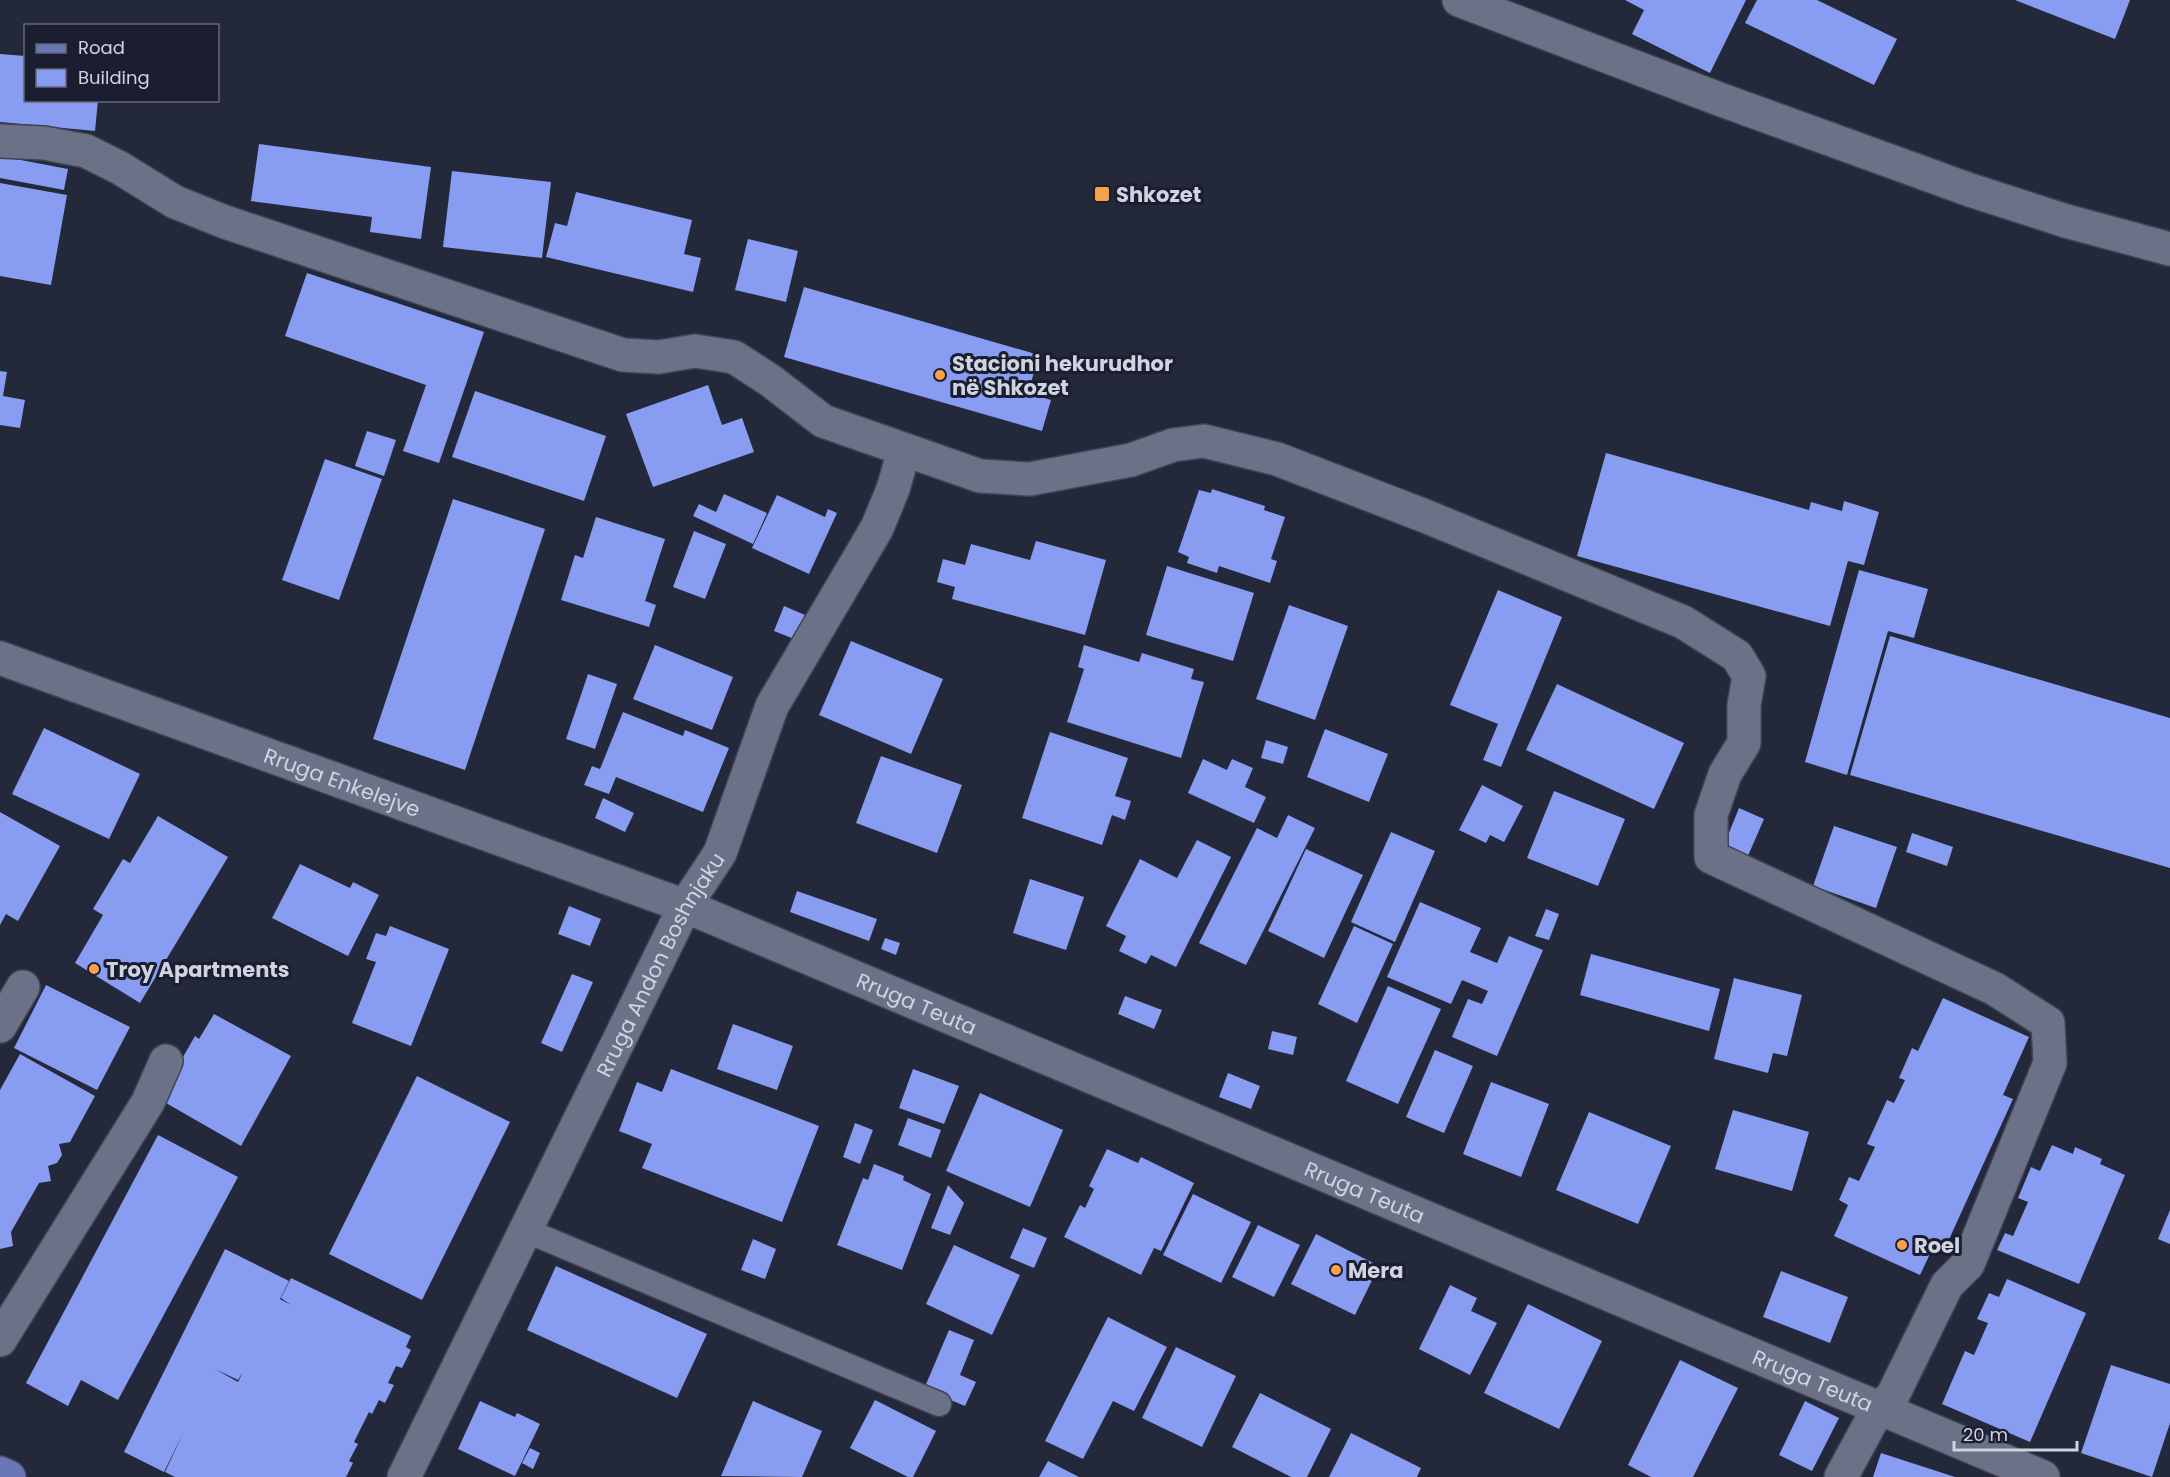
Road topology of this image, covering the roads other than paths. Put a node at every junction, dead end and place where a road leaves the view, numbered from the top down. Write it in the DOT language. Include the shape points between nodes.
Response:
graph roads {
  1 [pos="1459,0"];
  2 [pos="0,141"];
  3 [pos="2170,249"];
  4 [pos="904,451"];
  5 [pos="0,658"];
  6 [pos="685,906"];
  7 [pos="22,987"];
  8 [pos="0,1026"];
  9 [pos="166,1060"];
  10 [pos="525,1230"];
  11 [pos="0,1340"];
  12 [pos="939,1404"];
  13 [pos="1879,1407"];
  14 [pos="0,1473"];
  15 [pos="9,1477"];
  16 [pos="404,1477"];
  17 [pos="1841,1477"];
  18 [pos="2043,1477"];
  1 -- 3 [label="street" via="1970,190"];
  2 -- 4 [label="street" via="86,151 175,202 225,222 623,355 659,357 694,351 734,357 823,421"];
  4 -- 6 [label="street, Rruga Andon Boshnjaku" via="877,528 772,706 720,853"];
  4 -- 13 [label="street" via="980,476 1030,479 1204,441 1277,459 1415,512 1683,622 1737,656 1749,676 1744,743 1725,774 1711,815 1711,857 1995,988 2048,1023 2050,1063 1968,1264 1947,1285 1892,1398"];
  5 -- 6 [label="street, Rruga Enkelejve"];
  6 -- 10 [label="street, Rruga Andon Boshnjaku"];
  6 -- 13 [label="street, Rruga Teuta"];
  7 -- 8 [label="street"];
  9 -- 11 [label="street" via="148,1102"];
  10 -- 12 [label="lane"];
  10 -- 16 [label="street, Rruga Andon Boshnjaku"];
  13 -- 17 [label="street"];
  13 -- 18 [label="street, Rruga Teuta"];
  14 -- 15 [label="main road"];
}
